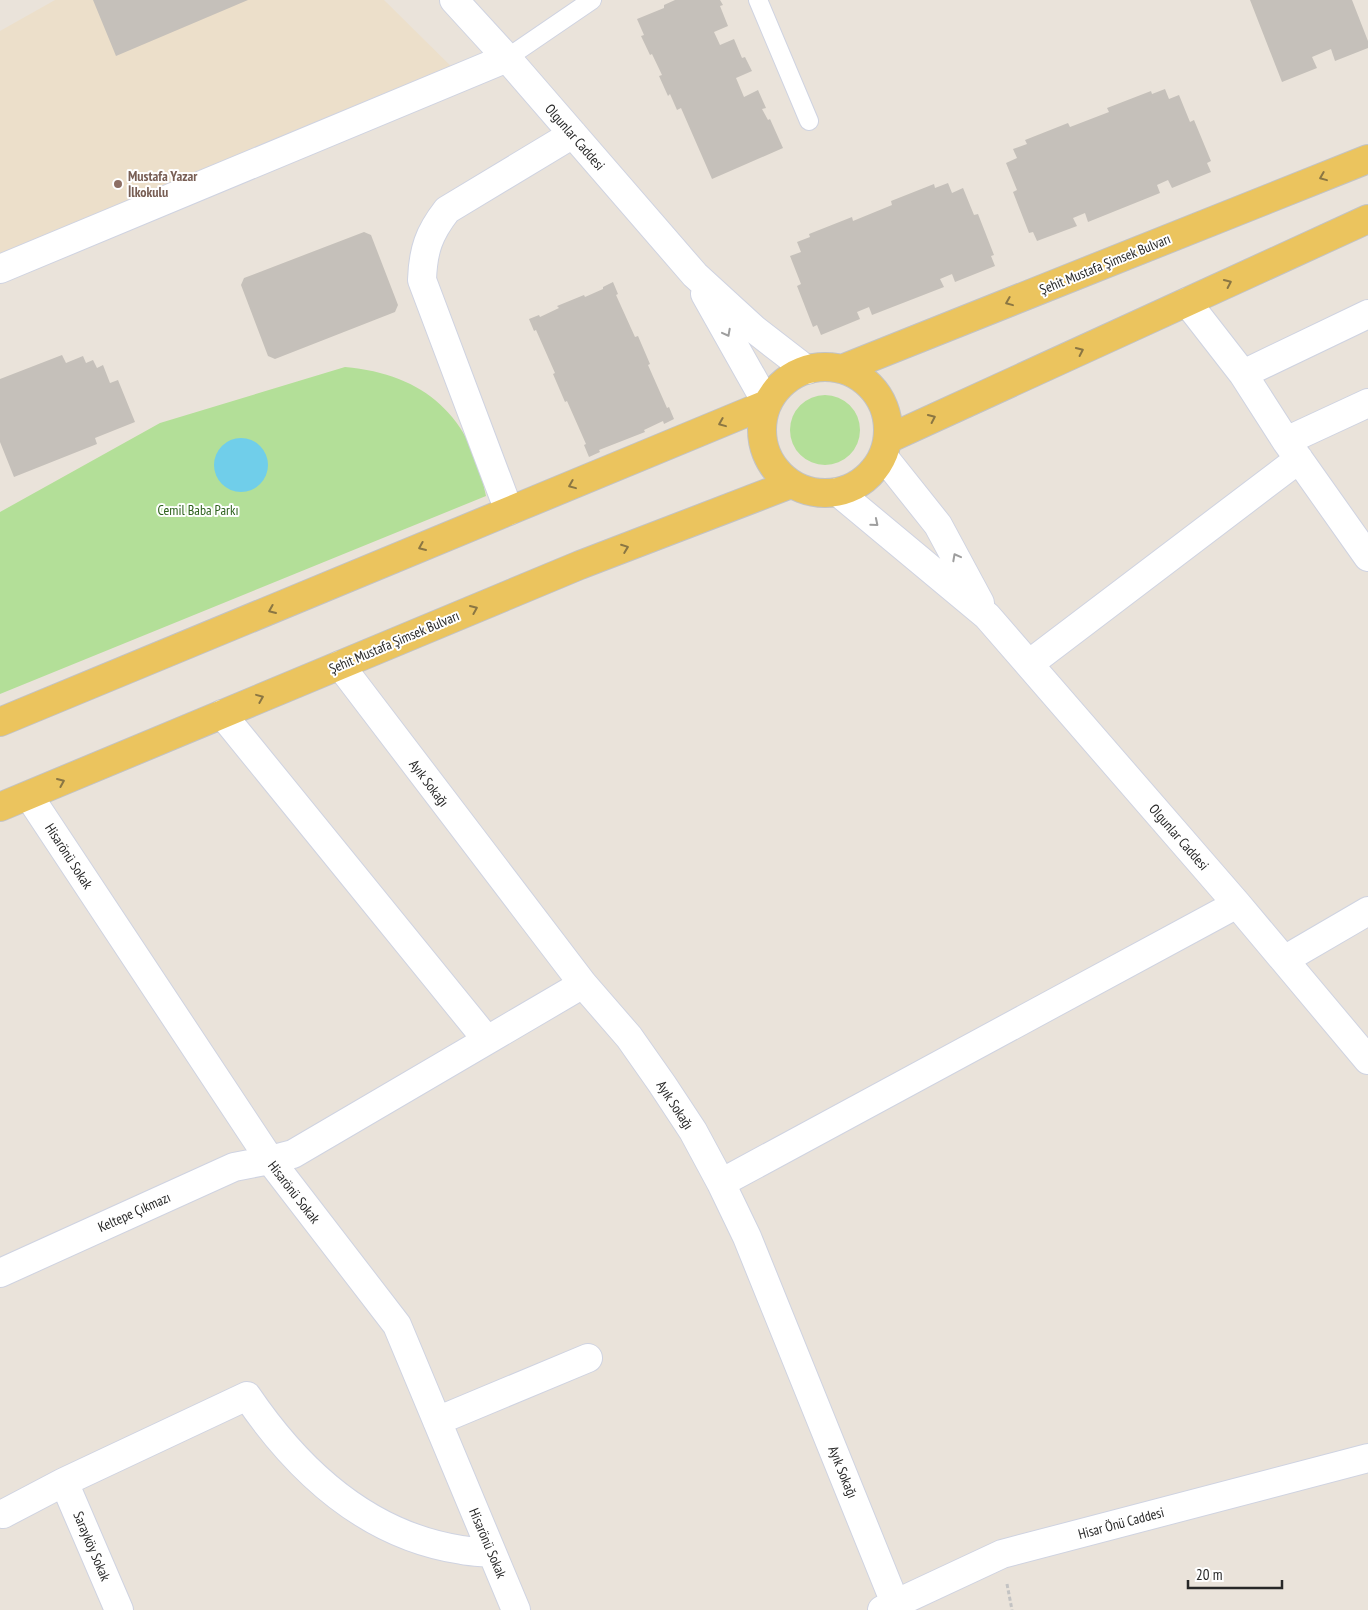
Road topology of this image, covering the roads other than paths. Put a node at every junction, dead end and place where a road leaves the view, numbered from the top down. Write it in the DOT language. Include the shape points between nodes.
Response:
graph roads {
  1 [pos="454,0"];
  2 [pos="592,0"];
  3 [pos="758,0"];
  4 [pos="507,58"];
  5 [pos="810,121"];
  6 [pos="573,134"];
  7 [pos="1368,159"];
  8 [pos="1368,219"];
  9 [pos="0,269"];
  10 [pos="695,275"];
  11 [pos="1188,302"];
  12 [pos="1368,314"];
  13 [pos="842,369"];
  14 [pos="807,370"];
  15 [pos="1243,374"];
  16 [pos="1368,403"];
  17 [pos="767,404"];
  18 [pos="885,447"];
  19 [pos="1293,450"];
  20 [pos="791,484"];
  21 [pos="838,492"];
  22 [pos="509,511"];
  23 [pos="1368,557"];
  24 [pos="987,616"];
  25 [pos="1029,664"];
  26 [pos="340,665"];
  27 [pos="222,714"];
  28 [pos="0,722"];
  29 [pos="29,796"];
  30 [pos="0,807"];
  31 [pos="1237,904"];
  32 [pos="1368,911"];
  33 [pos="1284,960"];
  34 [pos="583,984"];
  35 [pos="487,1040"];
  36 [pos="1368,1060"];
  37 [pos="270,1160"];
  38 [pos="721,1183"];
  39 [pos="0,1273"];
  40 [pos="588,1358"];
  41 [pos="437,1421"];
  42 [pos="1368,1458"];
  43 [pos="64,1482"];
  44 [pos="4,1514"];
  45 [pos="492,1553"];
  46 [pos="891,1608"];
  47 [pos="119,1610"];
  48 [pos="516,1610"];
  1 -- 4 [label="street, Olgunlar Caddesi"];
  2 -- 4 [label="lane"];
  3 -- 5 [label="lane"];
  4 -- 6 [label="street, Olgunlar Caddesi"];
  4 -- 9 [label="street"];
  6 -- 10 [label="street, Olgunlar Caddesi"];
  6 -- 22 [label="street" via="447,210 428,240 422,260 422,280"];
  7 -- 13 [label="main road, Şehit Mustafa Şimsek Bulvarı, one-way"];
  11 -- 8 [label="main road, one-way"];
  10 -- 14 [label="street" via="754,329"];
  10 -- 17 [label="street, one-way"];
  11 -- 15 [label="street"];
  18 -- 11 [label="main road, one-way"];
  12 -- 15 [label="street"];
  13 -- 14 [label="main road" via="824,367"];
  13 -- 18 [label="main road" via="873,388 883,403 888,421"];
  14 -- 17 [label="main road" via="790,377"];
  15 -- 19 [label="street"];
  16 -- 19 [label="street"];
  17 -- 20 [label="main road" via="762,440 777,472"];
  17 -- 22 [label="main road, one-way"];
  18 -- 21 [label="main road" via="873,471 860,483"];
  24 -- 18 [label="street, one-way" via="938,525"];
  19 -- 23 [label="street"];
  19 -- 25 [label="street"];
  20 -- 21 [label="main road" via="808,491"];
  26 -- 20 [label="main road, Şehit Mustafa Şimsek Bulvarı, one-way" via="580,565"];
  21 -- 24 [label="street, one-way"];
  22 -- 28 [label="main road, one-way"];
  24 -- 25 [label="street, Olgunlar Caddesi"];
  25 -- 31 [label="street, Olgunlar Caddesi"];
  27 -- 26 [label="main road, Şehit Mustafa Şimsek Bulvarı, one-way"];
  26 -- 34 [label="street, Ayık Sokağı"];
  29 -- 27 [label="main road, Şehit Mustafa Şimsek Bulvarı, one-way"];
  27 -- 35 [label="street"];
  29 -- 30 [label="main road, Şehit Mustafa Şimsek Bulvarı"];
  29 -- 37 [label="street, Hisarönü Sokak"];
  31 -- 33 [label="street, Olgunlar Caddesi"];
  31 -- 38 [label="street"];
  32 -- 33 [label="street"];
  33 -- 36 [label="street, Olgunlar Caddesi"];
  34 -- 35 [label="street, Keltepe Çıkmazı"];
  34 -- 38 [label="street, Ayık Sokağı" via="629,1037 662,1084 693,1131"];
  35 -- 37 [label="street, Keltepe Çıkmazı" via="293,1154"];
  37 -- 39 [label="street, Keltepe Çıkmazı" via="234,1167"];
  37 -- 41 [label="street, Hisarönü Sokak" via="397,1325"];
  38 -- 46 [label="street, Ayık Sokağı" via="747,1237"];
  40 -- 41 [label="street"];
  41 -- 45 [label="street, Hisarönü Sokak"];
  42 -- 46 [label="street, Hisar Önü Caddesi" via="1002,1554"];
  43 -- 44 [label="street"];
  43 -- 45 [label="street" via="246,1396 285,1448 353,1507 405,1535 433,1544"];
  43 -- 47 [label="street, Sarayköy Sokak"];
  45 -- 48 [label="street, Hisarönü Sokak"];
}
